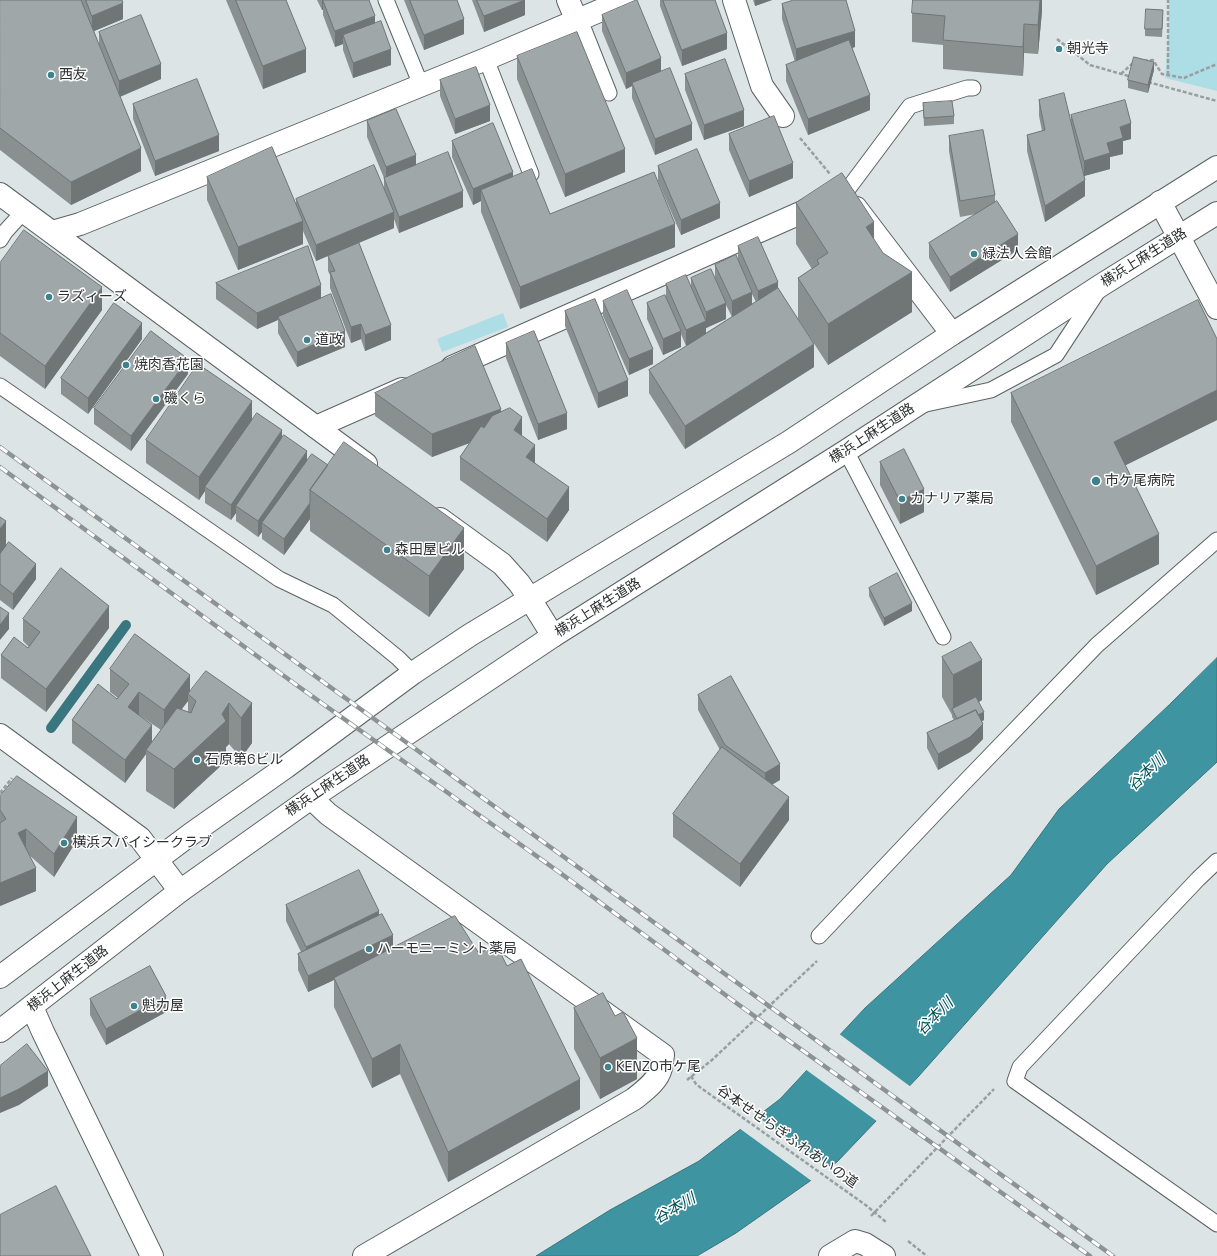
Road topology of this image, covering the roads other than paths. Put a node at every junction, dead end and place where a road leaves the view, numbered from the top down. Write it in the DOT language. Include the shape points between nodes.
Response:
graph roads {
  1 [pos="386,0"];
  2 [pos="568,0"];
  3 [pos="625,0"];
  4 [pos="734,0"];
  5 [pos="578,20"];
  6 [pos="486,59"];
  7 [pos="421,85"];
  8 [pos="973,88"];
  9 [pos="609,93"];
  10 [pos="783,116"];
  11 [pos="1217,167"];
  12 [pos="531,174"];
  13 [pos="845,193"];
  14 [pos="0,194"];
  15 [pos="1160,202"];
  16 [pos="24,211"];
  17 [pos="1217,213"];
  18 [pos="52,232"];
  19 [pos="1179,237"];
  20 [pos="0,240"];
  21 [pos="1103,284"];
  22 [pos="1217,308"];
  23 [pos="952,334"];
  24 [pos="0,386"];
  25 [pos="916,406"];
  26 [pos="316,427"];
  27 [pos="846,451"];
  28 [pos="384,477"];
  29 [pos="428,509"];
  30 [pos="1217,540"];
  31 [pos="530,599"];
  32 [pos="553,636"];
  33 [pos="944,637"];
  34 [pos="413,673"];
  35 [pos="0,734"];
  36 [pos="311,798"];
  37 [pos="157,860"];
  38 [pos="1217,861"];
  39 [pos="180,891"];
  40 [pos="819,936"];
  41 [pos="0,977"];
  42 [pos="32,1007"];
  43 [pos="0,1032"];
  44 [pos="1217,1224"];
  45 [pos="152,1256"];
  46 [pos="364,1256"];
  47 [pos="830,1256"];
  48 [pos="884,1256"];
  1 -- 7 [label="lane"];
  2 -- 5 [label="street"];
  3 -- 5 [label="street"];
  4 -- 10 [label="street" via="762,86"];
  5 -- 6 [label="street"];
  5 -- 9 [label="lane"];
  6 -- 7 [label="street"];
  6 -- 12 [label="lane"];
  7 -- 18 [label="street" via="80,224"];
  8 -- 13 [label="lane" via="910,106"];
  11 -- 15 [label="street"];
  13 -- 23 [label="street"];
  13 -- 26 [label="street"];
  14 -- 16 [label="street"];
  15 -- 19 [label="street"];
  15 -- 23 [label="street"];
  16 -- 18 [label="street"];
  16 -- 20 [label="lane"];
  17 -- 19 [label="street, 横浜上麻生道路"];
  18 -- 26 [label="street"];
  19 -- 21 [label="street, 横浜上麻生道路"];
  19 -- 22 [label="street"];
  21 -- 25 [label="street, 横浜上麻生道路"];
  21 -- 25 [label="lane" via="1056,355 991,390"];
  23 -- 31 [label="street" via="789,442"];
  24 -- 34 [label="lane" via="279,579 333,605"];
  25 -- 27 [label="street, 横浜上麻生道路"];
  26 -- 28 [label="street"];
  27 -- 32 [label="street, 横浜上麻生道路"];
  27 -- 33 [label="lane"];
  29 -- 31 [label="street" via="502,564"];
  30 -- 40 [label="lane" via="1097,645"];
  31 -- 32 [label="street"];
  31 -- 34 [label="street"];
  32 -- 36 [label="street, 横浜上麻生道路"];
  34 -- 37 [label="street"];
  35 -- 37 [label="street" via="140,838"];
  36 -- 39 [label="street, 横浜上麻生道路"];
  36 -- 46 [label="street" via="328,814 663,1055 657,1077 647,1090 634,1100"];
  37 -- 39 [label="street"];
  37 -- 41 [label="street"];
  38 -- 44 [label="lane" via="1020,1067 1016,1081"];
  39 -- 42 [label="street, 横浜上麻生道路"];
  42 -- 43 [label="street, 横浜上麻生道路"];
  42 -- 45 [label="street"];
  47 -- 48 [label="street" via="855,1241"];
}
